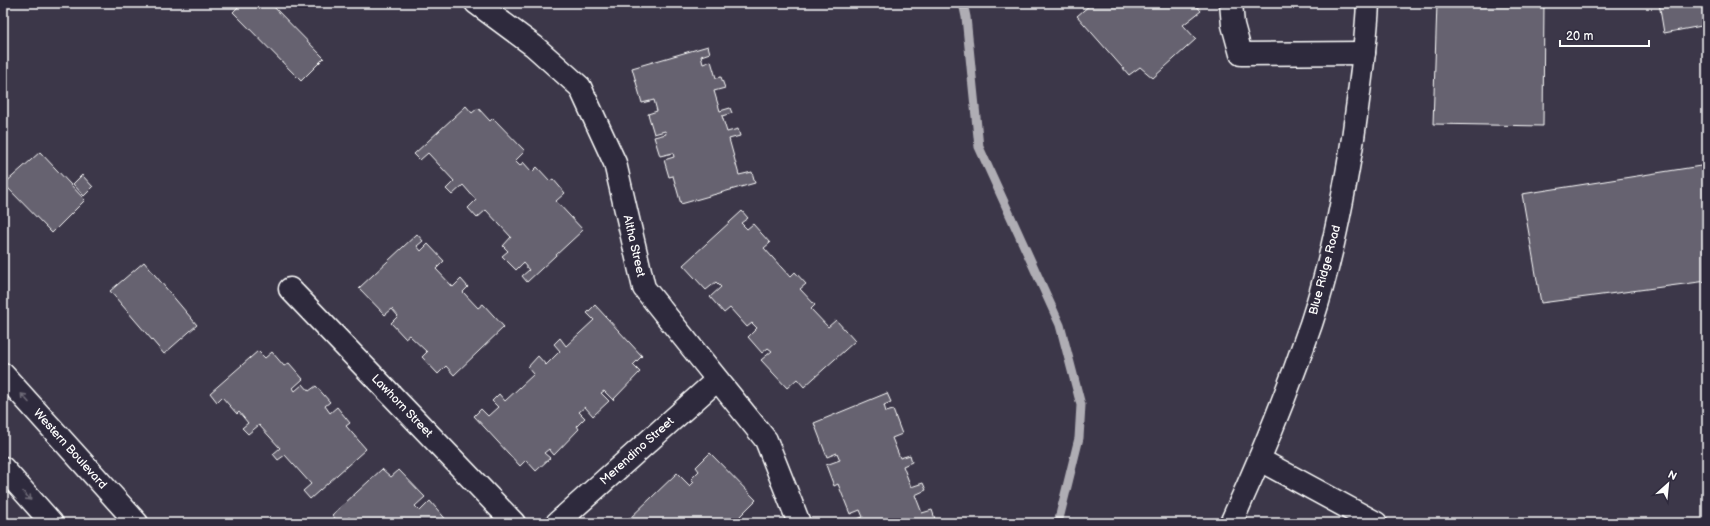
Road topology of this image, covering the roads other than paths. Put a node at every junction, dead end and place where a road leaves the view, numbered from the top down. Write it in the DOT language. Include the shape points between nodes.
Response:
graph roads {
  1 [pos="476,3"];
  2 [pos="1231,3"];
  3 [pos="1368,3"];
  4 [pos="1364,53"];
  5 [pos="290,289"];
  6 [pos="3,374"];
  7 [pos="717,380"];
  8 [pos="1260,460"];
  9 [pos="3,468"];
  10 [pos="52,523"];
  11 [pos="137,523"];
  12 [pos="514,523"];
  13 [pos="557,523"];
  14 [pos="799,523"];
  15 [pos="1231,523"];
  16 [pos="1376,523"];
  1 -- 7 [label="street, Altha Street" via="534,46 580,87 615,162 644,288"];
  2 -- 4 [label="street" via="1233,25 1242,54"];
  3 -- 4 [label="street, Blue Ridge Road"];
  4 -- 8 [label="street, Blue Ridge Road" via="1344,192 1331,253 1311,323"];
  5 -- 12 [label="street, Lawhorn Street"];
  11 -- 6 [label="street, Western Boulevard, one-way"];
  7 -- 13 [label="street, Merendino Street"];
  7 -- 14 [label="street, Altha Street" via="766,440"];
  8 -- 15 [label="street, Blue Ridge Road"];
  8 -- 16 [label="street"];
  9 -- 10 [label="street, one-way"];
}
